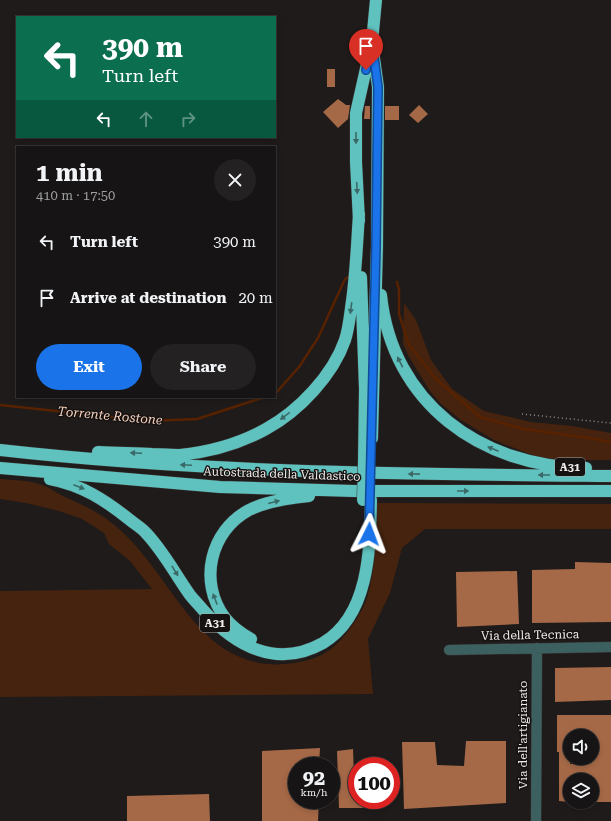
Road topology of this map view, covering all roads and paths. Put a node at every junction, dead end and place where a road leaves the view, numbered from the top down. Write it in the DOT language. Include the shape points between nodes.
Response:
graph roads {
  1 [pos="376,0"];
  2 [pos="372,42"];
  3 [pos="359,214"];
  4 [pos="376,246"];
  5 [pos="522,414"];
  6 [pos="611,423"];
  7 [pos="0,450"];
  8 [pos="368,462"];
  9 [pos="611,468"];
  10 [pos="0,469"];
  11 [pos="611,476"];
  12 [pos="354,491"];
  13 [pos="611,491"];
  14 [pos="367,500"];
  15 [pos="611,647"];
  16 [pos="537,648"];
  17 [pos="449,650"];
  18 [pos="536,821"];
  1 -- 2 [label="highway, A31"];
  2 -- 3 [label="highway, A31, one-way" via="356,113"];
  2 -- 4 [label="highway, A31" via="378,87"];
  3 -- 7 [label="highway, A31, one-way" via="354,285 345,340 322,381 288,414 267,429 227,445 179,455"];
  3 -- 8 [label="highway, A31"];
  4 -- 8 [label="highway, A31"];
  9 -- 4 [label="highway, A31, one-way" via="556,466 515,458 486,446 459,430 433,408 411,381 394,350 383,306"];
  5 -- 6 [label="path"];
  11 -- 7 [label="highway, Autostrada della Valdastico, one-way" via="263,470 100,460"];
  8 -- 14 [label="highway, A31, bridge"];
  10 -- 12 [label="highway, Autostrada della Valdastico" via="220,487"];
  10 -- 14 [label="highway, A31, one-way" via="65,482 90,492 116,509 146,532 169,561 191,596 225,632 261,652 279,655 302,652 322,643 341,628 352,612 361,593 367,570"];
  12 -- 13 [label="highway, Autostrada della Valdastico, one-way"];
  14 -- 12 [label="highway, A31, one-way" via="356,583 348,604 328,630 298,645 274,647 255,641 226,620 213,592 210,571 217,543 225,531 249,510 266,504"];
  15 -- 16 [label="street, Via della Tecnica"];
  16 -- 17 [label="street, Via della Tecnica"];
  16 -- 18 [label="street, Via dell'artigianato"];
}
